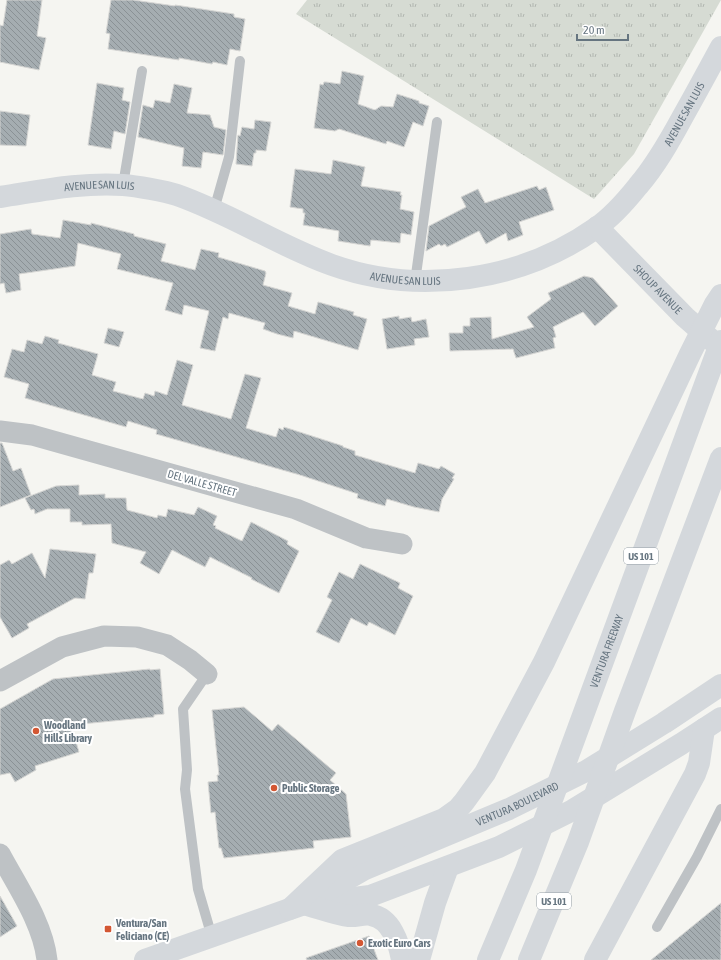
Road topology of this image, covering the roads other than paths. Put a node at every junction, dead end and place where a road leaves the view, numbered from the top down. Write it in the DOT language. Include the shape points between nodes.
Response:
graph roads {
  1 [pos="721,47"];
  2 [pos="240,61"];
  3 [pos="142,71"];
  4 [pos="437,122"];
  5 [pos="123,185"];
  6 [pos="0,197"];
  7 [pos="214,210"];
  8 [pos="597,227"];
  9 [pos="415,282"];
  10 [pos="718,299"];
  11 [pos="721,340"];
  12 [pos="721,348"];
  13 [pos="0,431"];
  14 [pos="721,458"];
  15 [pos="402,544"];
  16 [pos="207,674"];
  17 [pos="0,681"];
  18 [pos="721,685"];
  19 [pos="713,723"];
  20 [pos="509,809"];
  21 [pos="721,809"];
  22 [pos="0,854"];
  23 [pos="448,867"];
  24 [pos="298,907"];
  25 [pos="657,927"];
  26 [pos="212,937"];
  27 [pos="47,960"];
  28 [pos="144,960"];
  29 [pos="402,960"];
  30 [pos="419,960"];
  31 [pos="488,960"];
  32 [pos="530,960"];
  33 [pos="595,960"];
  1 -- 8 [label="main road, AVENUE SAN LUIS" via="661,156 639,185"];
  2 -- 7 [label="lane" via="229,157"];
  3 -- 5 [label="lane"];
  4 -- 9 [label="lane"];
  5 -- 6 [label="main road, AVENUE SAN LUIS" via="82,185"];
  5 -- 7 [label="main road, AVENUE SAN LUIS" via="175,194"];
  7 -- 9 [label="main road, AVENUE SAN LUIS" via="331,265 367,276"];
  8 -- 9 [label="main road, AVENUE SAN LUIS" via="523,266 469,279"];
  8 -- 12 [label="main road, SHOUP AVENUE" via="685,317"];
  10 -- 24 [label="main road" via="544,662 485,773 458,809 444,818 342,860"];
  11 -- 31 [label="main road, VENTURA FREEWAY / US 101" via="526,870"];
  13 -- 15 [label="street, DEL VALLE STREET" via="32,435 296,509 366,538"];
  14 -- 32 [label="main road, US 101" via="578,842"];
  16 -- 17 [label="street" via="167,645 137,637 104,636 62,647"];
  16 -- 26 [label="lane" via="183,709 185,789 198,889"];
  18 -- 20 [label="main road, VENTURA BOULEVARD" via="586,771"];
  19 -- 23 [label="main road, VENTURA BOULEVARD" via="573,810 499,847"];
  19 -- 33 [label="main road" via="696,774"];
  20 -- 23 [label="main road" via="462,840"];
  20 -- 24 [label="main road, VENTURA BOULEVARD" via="365,869"];
  21 -- 25 [label="lane"];
  22 -- 27 [label="street" via="38,924 46,947"];
  23 -- 24 [label="main road, VENTURA BOULEVARD" via="370,896"];
  23 -- 30 [label="main road"];
  24 -- 26 [label="main road, VENTURA BOULEVARD"];
  24 -- 29 [label="main road" via="350,916 371,914 383,919 395,935"];
  26 -- 28 [label="main road, VENTURA BOULEVARD"];
}
